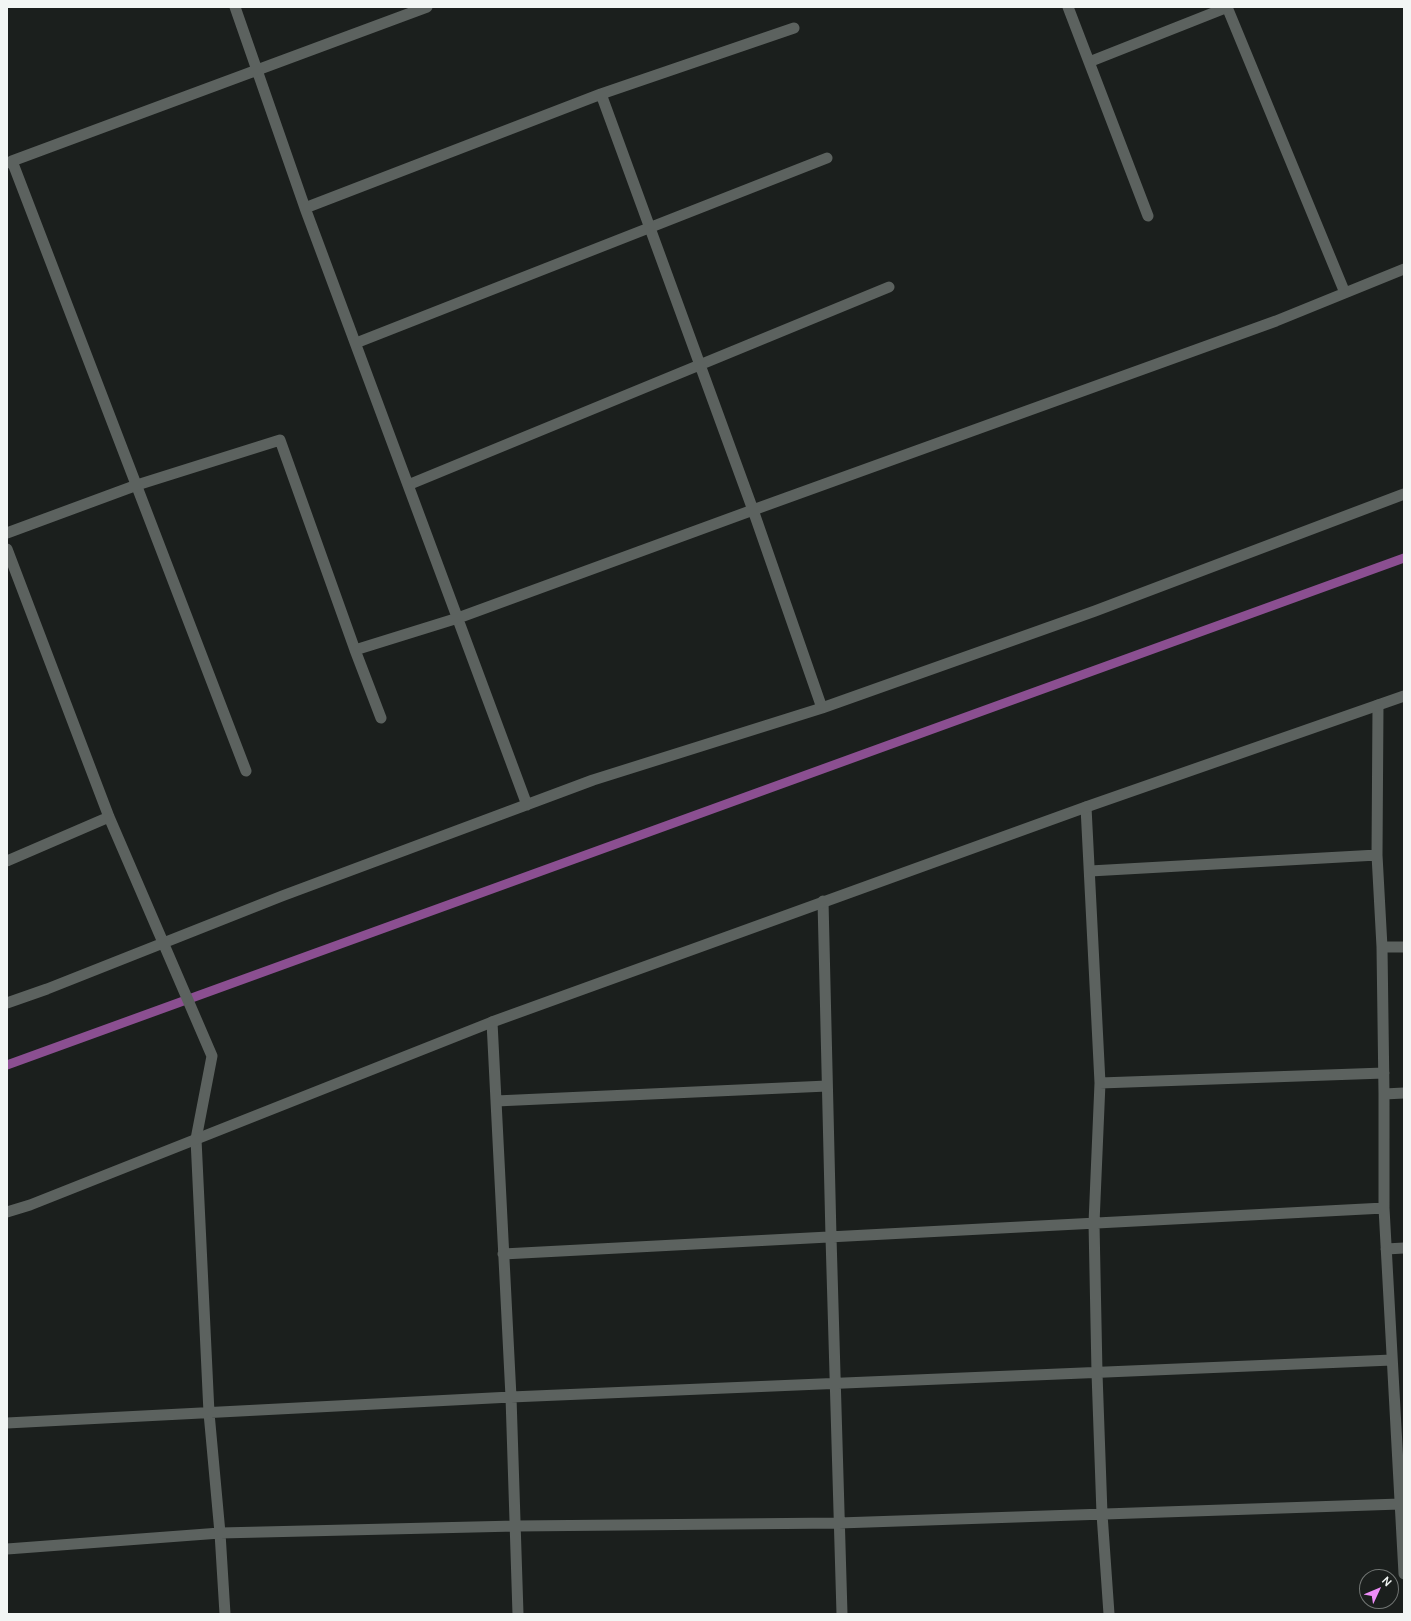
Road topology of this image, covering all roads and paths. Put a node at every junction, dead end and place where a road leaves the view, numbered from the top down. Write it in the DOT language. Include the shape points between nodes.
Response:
graph roads {
  1 [pos="236,7"];
  2 [pos="427,7"];
  3 [pos="1068,7"];
  4 [pos="1227,7"];
  5 [pos="794,28"];
  6 [pos="1089,62"];
  7 [pos="257,70"];
  8 [pos="601,94"];
  9 [pos="827,158"];
  10 [pos="10,162"];
  11 [pos="305,208"];
  12 [pos="1148,216"];
  13 [pos="651,227"];
  14 [pos="1404,269"];
  15 [pos="889,287"];
  16 [pos="1345,293"];
  17 [pos="356,343"];
  18 [pos="700,365"];
  19 [pos="137,485"];
  20 [pos="408,485"];
  21 [pos="1404,494"];
  22 [pos="753,510"];
  23 [pos="7,533"];
  24 [pos="7,549"];
  25 [pos="458,618"];
  26 [pos="355,650"];
  27 [pos="1404,696"];
  28 [pos="1378,705"];
  29 [pos="822,708"];
  30 [pos="381,718"];
  31 [pos="246,771"];
  32 [pos="527,805"];
  33 [pos="1086,807"];
  34 [pos="109,817"];
  35 [pos="1377,855"];
  36 [pos="7,861"];
  37 [pos="1090,871"];
  38 [pos="824,901"];
  39 [pos="162,943"];
  40 [pos="1382,947"];
  41 [pos="1404,947"];
  42 [pos="7,1003"];
  43 [pos="492,1022"];
  44 [pos="1384,1073"];
  45 [pos="1100,1083"];
  46 [pos="827,1086"];
  47 [pos="1404,1093"];
  48 [pos="1384,1094"];
  49 [pos="496,1101"];
  50 [pos="196,1139"];
  51 [pos="1384,1208"];
  52 [pos="7,1212"];
  53 [pos="1094,1223"];
  54 [pos="831,1237"];
  55 [pos="1404,1248"];
  56 [pos="1386,1249"];
  57 [pos="503,1254"];
  58 [pos="1392,1360"];
  59 [pos="1097,1373"];
  60 [pos="1399,1382"];
  61 [pos="836,1383"];
  62 [pos="511,1397"];
  63 [pos="209,1413"];
  64 [pos="7,1423"];
  65 [pos="1400,1504"];
  66 [pos="1102,1514"];
  67 [pos="838,1523"];
  68 [pos="516,1526"];
  69 [pos="220,1533"];
  70 [pos="7,1549"];
  71 [pos="1404,1574"];
  72 [pos="225,1614"];
  73 [pos="518,1614"];
  74 [pos="842,1614"];
  75 [pos="1109,1614"];
  1 -- 7 [label="street"];
  2 -- 7 [label="street"];
  3 -- 6 [label="street"];
  4 -- 6 [label="street"];
  4 -- 16 [label="street"];
  5 -- 8 [label="street"];
  6 -- 12 [label="street"];
  7 -- 10 [label="street"];
  7 -- 11 [label="street"];
  8 -- 11 [label="street"];
  8 -- 13 [label="street"];
  9 -- 13 [label="street"];
  10 -- 19 [label="street"];
  11 -- 17 [label="street"];
  13 -- 17 [label="street"];
  13 -- 18 [label="street"];
  14 -- 16 [label="street"];
  15 -- 18 [label="street"];
  16 -- 22 [label="street" via="1276,321"];
  17 -- 20 [label="street"];
  18 -- 20 [label="street"];
  18 -- 22 [label="street"];
  19 -- 23 [label="street"];
  19 -- 26 [label="street" via="280,440"];
  19 -- 31 [label="street"];
  20 -- 25 [label="street"];
  21 -- 29 [label="street" via="1095,610"];
  22 -- 25 [label="street"];
  22 -- 29 [label="street"];
  24 -- 34 [label="street"];
  25 -- 26 [label="street"];
  25 -- 32 [label="street"];
  26 -- 30 [label="street"];
  27 -- 28 [label="street"];
  28 -- 33 [label="street"];
  28 -- 35 [label="street"];
  29 -- 32 [label="street" via="593,780"];
  32 -- 39 [label="street"];
  33 -- 37 [label="street"];
  33 -- 38 [label="street"];
  34 -- 36 [label="street"];
  34 -- 39 [label="street"];
  35 -- 37 [label="street"];
  35 -- 40 [label="street"];
  37 -- 45 [label="street"];
  38 -- 43 [label="street"];
  38 -- 46 [label="street"];
  39 -- 42 [label="street"];
  39 -- 50 [label="street" via="212,1056"];
  40 -- 41 [label="street"];
  40 -- 44 [label="street"];
  43 -- 49 [label="street"];
  43 -- 50 [label="street"];
  44 -- 45 [label="street"];
  44 -- 48 [label="street"];
  45 -- 53 [label="street"];
  46 -- 49 [label="street"];
  46 -- 54 [label="street"];
  47 -- 48 [label="street"];
  48 -- 51 [label="street"];
  49 -- 57 [label="street"];
  50 -- 52 [label="street"];
  50 -- 63 [label="street"];
  51 -- 53 [label="street"];
  51 -- 56 [label="street"];
  53 -- 54 [label="street"];
  53 -- 59 [label="street"];
  54 -- 57 [label="street"];
  54 -- 61 [label="street"];
  55 -- 56 [label="street"];
  56 -- 58 [label="street"];
  57 -- 62 [label="street"];
  58 -- 59 [label="street"];
  58 -- 60 [label="street"];
  59 -- 61 [label="street"];
  59 -- 66 [label="street"];
  60 -- 65 [label="street"];
  61 -- 62 [label="street"];
  61 -- 67 [label="street"];
  62 -- 63 [label="street"];
  62 -- 68 [label="street"];
  63 -- 64 [label="street"];
  63 -- 69 [label="street"];
  65 -- 66 [label="street"];
  65 -- 71 [label="street"];
  66 -- 67 [label="street"];
  66 -- 75 [label="street"];
  67 -- 68 [label="street"];
  67 -- 74 [label="street"];
  68 -- 69 [label="street"];
  68 -- 73 [label="street"];
  69 -- 70 [label="street"];
  69 -- 72 [label="street"];
}
